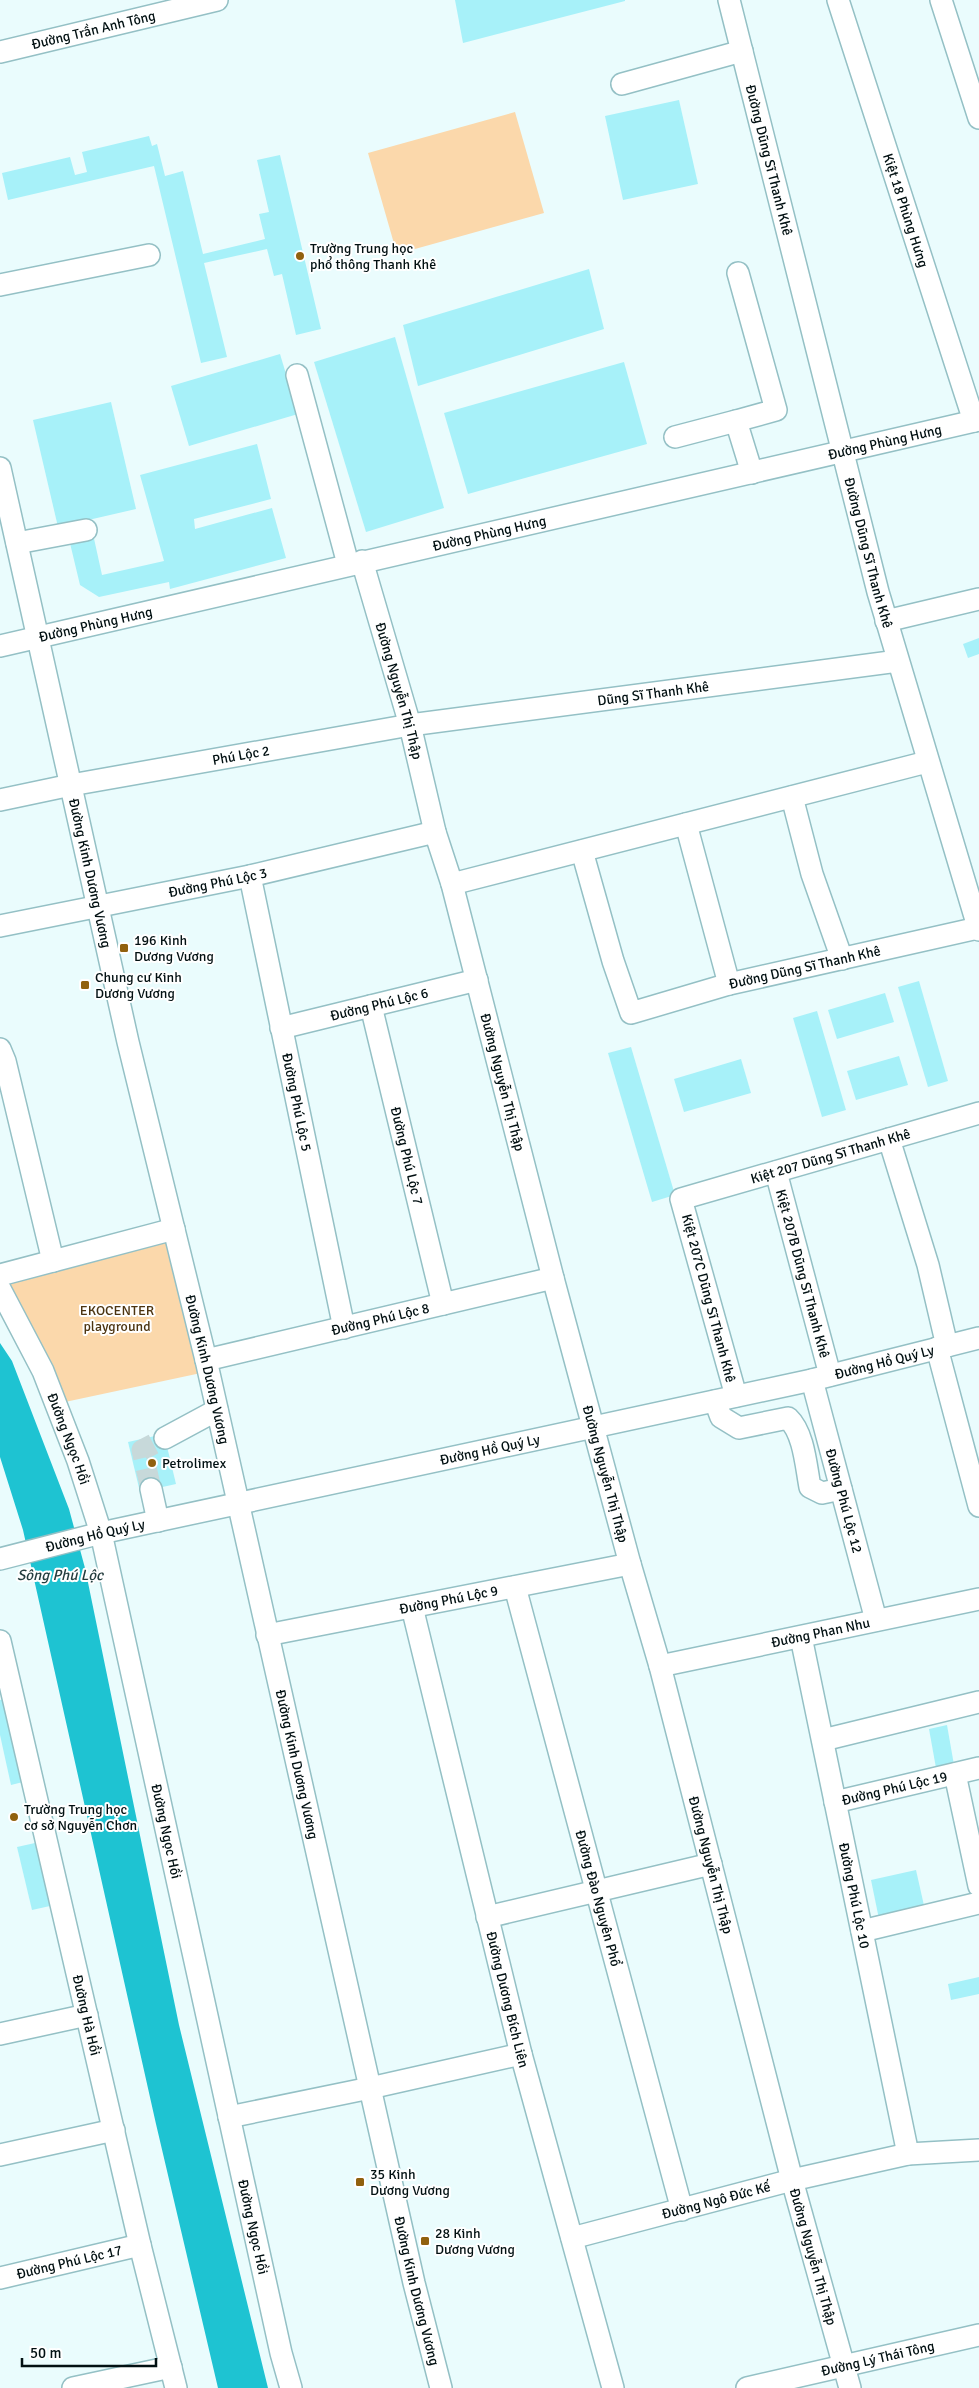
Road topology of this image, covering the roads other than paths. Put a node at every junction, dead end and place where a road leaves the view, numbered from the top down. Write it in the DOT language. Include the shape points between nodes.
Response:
graph roads {
  1 [pos="217,0"];
  2 [pos="729,0"];
  3 [pos="838,0"];
  4 [pos="941,0"];
  5 [pos="742,51"];
  6 [pos="0,52"];
  7 [pos="622,84"];
  8 [pos="979,118"];
  9 [pos="149,255"];
  10 [pos="738,273"];
  11 [pos="0,285"];
  12 [pos="297,375"];
  13 [pos="736,421"];
  14 [pos="976,421"];
  15 [pos="675,437"];
  16 [pos="842,453"];
  17 [pos="0,468"];
  18 [pos="752,473"];
  19 [pos="86,530"];
  20 [pos="17,543"];
  21 [pos="355,562"];
  22 [pos="979,599"];
  23 [pos="886,620"];
  24 [pos="38,637"];
  25 [pos="0,646"];
  26 [pos="898,661"];
  27 [pos="410,725"];
  28 [pos="927,762"];
  29 [pos="71,785"];
  30 [pos="792,797"];
  31 [pos="0,800"];
  32 [pos="686,824"];
  33 [pos="435,832"];
  34 [pos="582,850"];
  35 [pos="250,876"];
  36 [pos="452,884"];
  37 [pos="974,899"];
  38 [pos="98,906"];
  39 [pos="0,926"];
  40 [pos="979,929"];
  41 [pos="842,959"];
  42 [pos="476,980"];
  43 [pos="730,984"];
  44 [pos="371,1006"];
  45 [pos="282,1028"];
  46 [pos="0,1049"];
  47 [pos="979,1114"];
  48 [pos="889,1139"];
  49 [pos="776,1172"];
  50 [pos="681,1199"];
  51 [pos="174,1229"];
  52 [pos="53,1261"];
  53 [pos="0,1275"];
  54 [pos="553,1278"];
  55 [pos="0,1289"];
  56 [pos="443,1304"];
  57 [pos="344,1328"];
  58 [pos="979,1338"];
  59 [pos="942,1347"];
  60 [pos="206,1360"];
  61 [pos="821,1378"];
  62 [pos="736,1396"];
  63 [pos="715,1401"];
  64 [pos="218,1410"];
  65 [pos="594,1427"];
  66 [pos="165,1438"];
  67 [pos="152,1489"];
  68 [pos="841,1489"];
  69 [pos="238,1503"];
  70 [pos="979,1506"];
  71 [pos="158,1520"];
  72 [pos="93,1535"];
  73 [pos="7,1557"];
  74 [pos="630,1564"];
  75 [pos="515,1587"];
  76 [pos="979,1599"];
  77 [pos="412,1607"];
  78 [pos="876,1620"];
  79 [pos="267,1636"];
  80 [pos="802,1637"];
  81 [pos="0,1641"];
  82 [pos="660,1666"];
  83 [pos="979,1702"];
  84 [pos="823,1740"];
  85 [pos="979,1768"];
  86 [pos="955,1774"];
  87 [pos="835,1802"];
  88 [pos="711,1864"];
  89 [pos="979,1886"];
  90 [pos="596,1891"];
  91 [pos="979,1903"];
  92 [pos="487,1917"];
  93 [pos="862,1931"];
  94 [pos="87,2015"];
  95 [pos="0,2034"];
  96 [pos="521,2054"];
  97 [pos="370,2088"];
  98 [pos="229,2117"];
  99 [pos="114,2130"];
  100 [pos="979,2150"];
  101 [pos="908,2154"];
  102 [pos="0,2155"];
  103 [pos="792,2180"];
  104 [pos="682,2210"];
  105 [pos="572,2238"];
  106 [pos="140,2245"];
  107 [pos="0,2278"];
  108 [pos="979,2335"];
  109 [pos="844,2366"];
  110 [pos="171,2367"];
  111 [pos="73,2388"];
  112 [pos="176,2388"];
  113 [pos="291,2388"];
  114 [pos="442,2388"];
  115 [pos="613,2388"];
  116 [pos="747,2388"];
  117 [pos="850,2388"];
  1 -- 6 [label="street, Đường Trần Anh Tông"];
  2 -- 5 [label="street, Đường Dũng Sĩ Thanh Khê"];
  3 -- 14 [label="street, Kiệt 18 Phùng Hưng"];
  4 -- 8 [label="street"];
  5 -- 7 [label="street"];
  5 -- 16 [label="street, Đường Dũng Sĩ Thanh Khê"];
  9 -- 11 [label="street"];
  10 -- 13 [label="street" via="776,410"];
  12 -- 21 [label="street, Đường Nguyễn Thị Thập"];
  13 -- 15 [label="street"];
  13 -- 18 [label="street"];
  14 -- 16 [label="street, Đường Phùng Hưng"];
  16 -- 18 [label="street, Đường Phùng Hưng"];
  16 -- 23 [label="street, Đường Dũng Sĩ Thanh Khê"];
  17 -- 20 [label="street, Đường Kinh Dương Vương"];
  18 -- 21 [label="street, Đường Phùng Hưng"];
  19 -- 20 [label="street"];
  20 -- 24 [label="street, Đường Kinh Dương Vương"];
  21 -- 24 [label="street, Đường Phùng Hưng"];
  21 -- 27 [label="street, Đường Nguyễn Thị Thập"];
  22 -- 23 [label="street"];
  23 -- 26 [label="street, Đường Dũng Sĩ Thanh Khê"];
  24 -- 25 [label="street, Đường Phùng Hưng"];
  24 -- 29 [label="street, Đường Kinh Dương Vương"];
  26 -- 27 [label="street, Dũng Sĩ Thanh Khê"];
  26 -- 28 [label="street, Đường Dũng Sĩ Thanh Khê"];
  27 -- 29 [label="street, Phú Lộc 2"];
  27 -- 33 [label="street, Đường Nguyễn Thị Thập"];
  28 -- 30 [label="street"];
  28 -- 37 [label="street, Đường Dũng Sĩ Thanh Khê"];
  29 -- 31 [label="street, Phú Lộc 2"];
  29 -- 38 [label="street, Đường Kinh Dương Vương"];
  30 -- 32 [label="street"];
  30 -- 41 [label="street" via="812,874"];
  32 -- 34 [label="street"];
  32 -- 43 [label="street"];
  33 -- 35 [label="street, Đường Phú Lộc 3"];
  33 -- 36 [label="street, Đường Nguyễn Thị Thập"];
  34 -- 36 [label="street"];
  34 -- 43 [label="street, Đường Dũng Sĩ Thanh Khê" via="613,962 631,1013"];
  35 -- 38 [label="street, Đường Phú Lộc 3"];
  35 -- 45 [label="street, Đường Phú Lộc 5"];
  36 -- 42 [label="street, Đường Nguyễn Thị Thập"];
  37 -- 40 [label="street, Đường Dũng Sĩ Thanh Khê"];
  38 -- 39 [label="street, Đường Phú Lộc 3"];
  38 -- 51 [label="street, Đường Kinh Dương Vương"];
  40 -- 41 [label="street, Đường Dũng Sĩ Thanh Khê"];
  41 -- 43 [label="street, Đường Dũng Sĩ Thanh Khê"];
  42 -- 44 [label="street, Đường Phú Lộc 6"];
  42 -- 54 [label="street, Đường Nguyễn Thị Thập"];
  44 -- 45 [label="street, Đường Phú Lộc 6"];
  44 -- 56 [label="street, Đường Phú Lộc 7"];
  45 -- 57 [label="street, Đường Phú Lộc 5"];
  46 -- 52 [label="street"];
  47 -- 48 [label="street, Kiệt 207 Dũng Sĩ Thanh Khê"];
  48 -- 49 [label="street, Kiệt 207 Dũng Sĩ Thanh Khê"];
  48 -- 59 [label="street" via="928,1265"];
  49 -- 50 [label="street, Kiệt 207 Dũng Sĩ Thanh Khê"];
  49 -- 61 [label="street, Kiệt 207B Dũng Sĩ Thanh Khê"];
  50 -- 62 [label="street, Kiệt 207C Dũng Sĩ Thanh Khê"];
  51 -- 52 [label="street"];
  51 -- 60 [label="street, Đường Kinh Dương Vương"];
  52 -- 53 [label="street"];
  54 -- 56 [label="street, Đường Phú Lộc 8"];
  54 -- 65 [label="street, Đường Nguyễn Thị Thập"];
  55 -- 72 [label="street, Đường Ngọc Hồi" via="47,1380 78,1461"];
  56 -- 57 [label="street, Đường Phú Lộc 8"];
  57 -- 60 [label="street, Đường Phú Lộc 8"];
  58 -- 59 [label="street, Đường Hồ Quý Ly"];
  59 -- 61 [label="street, Đường Hồ Quý Ly"];
  59 -- 70 [label="street"];
  60 -- 64 [label="street, Đường Kinh Dương Vương"];
  61 -- 62 [label="street, Đường Hồ Quý Ly"];
  61 -- 68 [label="street, Đường Phú Lộc 12"];
  62 -- 63 [label="street, Đường Hồ Quý Ly"];
  63 -- 65 [label="street, Đường Hồ Quý Ly"];
  63 -- 68 [label="street" via="722,1417 739,1428 788,1418 794,1423 804,1452 810,1487 822,1493"];
  64 -- 66 [label="street"];
  64 -- 69 [label="street, Đường Kinh Dương Vương"];
  65 -- 69 [label="street, Đường Hồ Quý Ly"];
  65 -- 74 [label="street, Đường Nguyễn Thị Thập"];
  67 -- 71 [label="street"];
  68 -- 78 [label="street, Đường Phú Lộc 12"];
  69 -- 71 [label="street, Đường Hồ Quý Ly"];
  69 -- 79 [label="street, Đường Kinh Dương Vương"];
  71 -- 72 [label="street, Đường Hồ Quý Ly"];
  72 -- 73 [label="street, Đường Hồ Quý Ly"];
  72 -- 98 [label="street, Đường Ngọc Hồi"];
  74 -- 75 [label="street, Đường Phú Lộc 9"];
  74 -- 82 [label="street, Đường Nguyễn Thị Thập"];
  75 -- 77 [label="street, Đường Phú Lộc 9"];
  75 -- 90 [label="street, Đường Đào Nguyên Phổ"];
  76 -- 78 [label="street, Đường Phan Nhu"];
  77 -- 79 [label="street, Đường Phú Lộc 9"];
  77 -- 92 [label="street, Đường Dương Bích Liên"];
  78 -- 80 [label="street, Đường Phan Nhu"];
  79 -- 97 [label="street, Đường Kinh Dương Vương"];
  80 -- 82 [label="street, Đường Phan Nhu"];
  80 -- 84 [label="street, Đường Phú Lộc 10"];
  81 -- 94 [label="street, Đường Hà Hồi"];
  82 -- 88 [label="street, Đường Nguyễn Thị Thập"];
  83 -- 84 [label="street"];
  84 -- 87 [label="street, Đường Phú Lộc 10"];
  85 -- 86 [label="street, Đường Phú Lộc 19"];
  86 -- 87 [label="street, Đường Phú Lộc 19"];
  86 -- 89 [label="street, Đường Phú Lộc 19"];
  87 -- 93 [label="street, Đường Phú Lộc 10"];
  88 -- 90 [label="street"];
  88 -- 103 [label="street, Đường Nguyễn Thị Thập"];
  90 -- 92 [label="street"];
  90 -- 104 [label="street, Đường Đào Nguyên Phổ"];
  91 -- 93 [label="street"];
  92 -- 96 [label="street, Đường Dương Bích Liên"];
  93 -- 101 [label="street, Đường Phú Lộc 10"];
  94 -- 95 [label="street"];
  94 -- 99 [label="street, Đường Hà Hồi"];
  96 -- 97 [label="street"];
  96 -- 105 [label="street, Đường Dương Bích Liên"];
  97 -- 98 [label="street"];
  97 -- 114 [label="street, Đường Kinh Dương Vương" via="414,2283"];
  98 -- 113 [label="street, Đường Ngọc Hồi"];
  99 -- 102 [label="street"];
  99 -- 106 [label="street, Đường Hà Hồi"];
  100 -- 101 [label="street, Đường Ngô Đức Kế"];
  101 -- 103 [label="street, Đường Ngô Đức Kế"];
  103 -- 104 [label="street, Đường Ngô Đức Kế"];
  103 -- 109 [label="street, Đường Nguyễn Thị Thập"];
  104 -- 105 [label="street, Đường Ngô Đức Kế"];
  105 -- 115 [label="street, Đường Dương Bích Liên"];
  106 -- 107 [label="street, Đường Phú Lộc 17"];
  106 -- 110 [label="street, Đường Hà Hồi"];
  108 -- 109 [label="street, Đường Lý Thái Tông"];
  109 -- 116 [label="street, Đường Lý Thái Tông"];
  109 -- 117 [label="street, Đường Nguyễn Thị Thập"];
  110 -- 111 [label="street"];
  110 -- 112 [label="street, Đường Hà Hồi"];
}
